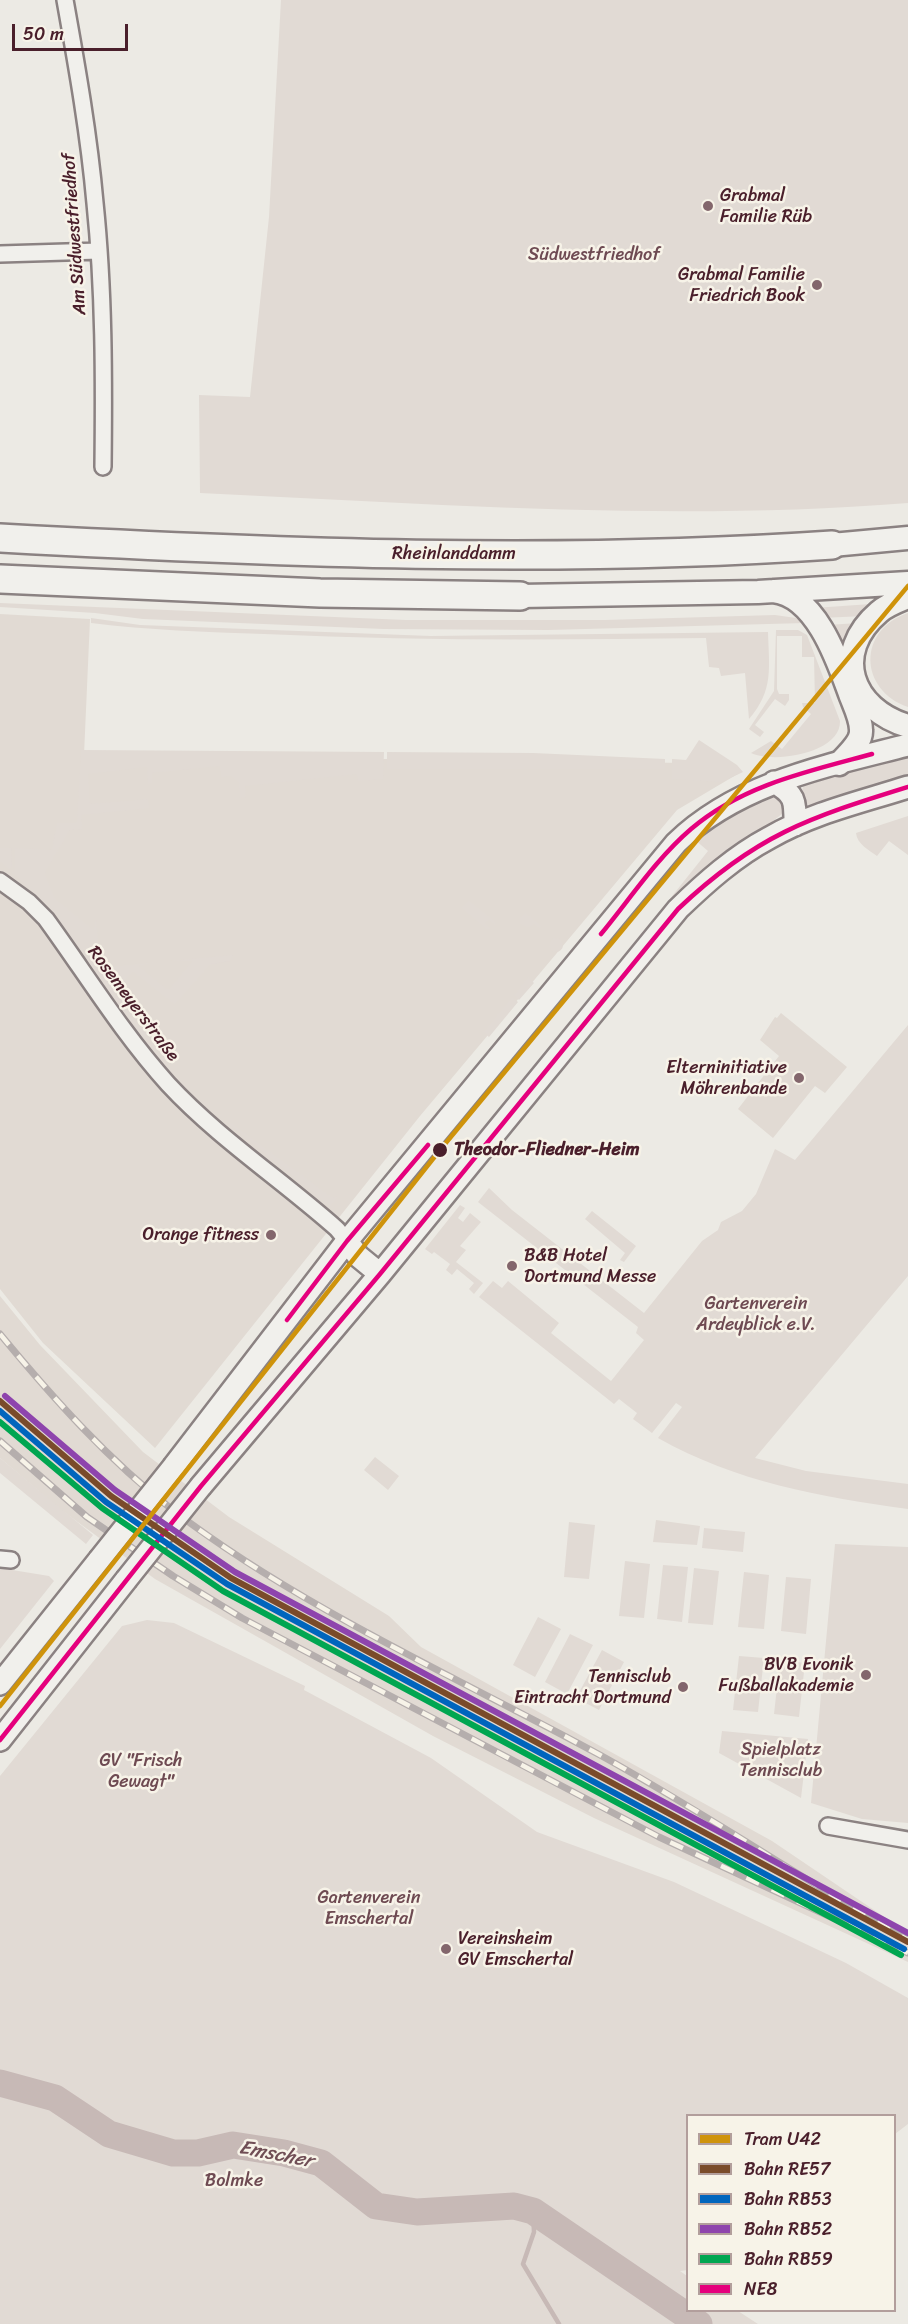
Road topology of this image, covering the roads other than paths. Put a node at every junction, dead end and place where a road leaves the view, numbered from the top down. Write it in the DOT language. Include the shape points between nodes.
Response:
graph roads {
  1 [pos="65,0"];
  2 [pos="99,251"];
  3 [pos="0,254"];
  4 [pos="103,467"];
  5 [pos="0,538"];
  6 [pos="908,538"];
  7 [pos="832,545"];
  8 [pos="0,579"];
  9 [pos="908,584"];
  10 [pos="768,591"];
  11 [pos="520,596"];
  12 [pos="908,597"];
  13 [pos="908,726"];
  14 [pos="908,745"];
  15 [pos="839,764"];
  16 [pos="774,782"];
  17 [pos="904,789"];
  18 [pos="795,825"];
  19 [pos="0,882"];
  20 [pos="347,1241"];
  21 [pos="380,1274"];
  22 [pos="0,1684"];
  23 [pos="0,1740"];
  24 [pos="828,1826"];
  25 [pos="908,1840"];
  1 -- 2 [label="street, Am Südwestfriedhof" via="89,152"];
  2 -- 3 [label="street"];
  2 -- 4 [label="street, Am Südwestfriedhof"];
  5 -- 7 [label="highway, Rheinlanddamm" via="426,555 665,553"];
  6 -- 7 [label="main road, Rheinlanddamm"];
  8 -- 11 [label="highway" via="309,593"];
  9 -- 10 [label="main road"];
  10 -- 11 [label="main road"];
  10 -- 15 [label="main road" via="785,594 809,614 837,658 861,730 856,745"];
  12 -- 13 [label="main road" via="886,606 872,619 852,656 857,686 870,707"];
  14 -- 15 [label="main road"];
  15 -- 16 [label="main road"];
  16 -- 18 [label="main road" via="792,795"];
  16 -- 20 [label="main road" via="712,813 676,843"];
  17 -- 18 [label="main road"];
  18 -- 21 [label="main road" via="743,854 678,909"];
  19 -- 20 [label="street, Rosemeyerstraße" via="46,919 137,1047 169,1085"];
  20 -- 21 [label="main road"];
  20 -- 22 [label="main road, bridge"];
  21 -- 23 [label="main road, bridge" via="201,1486"];
  24 -- 25 [label="street"];
}
